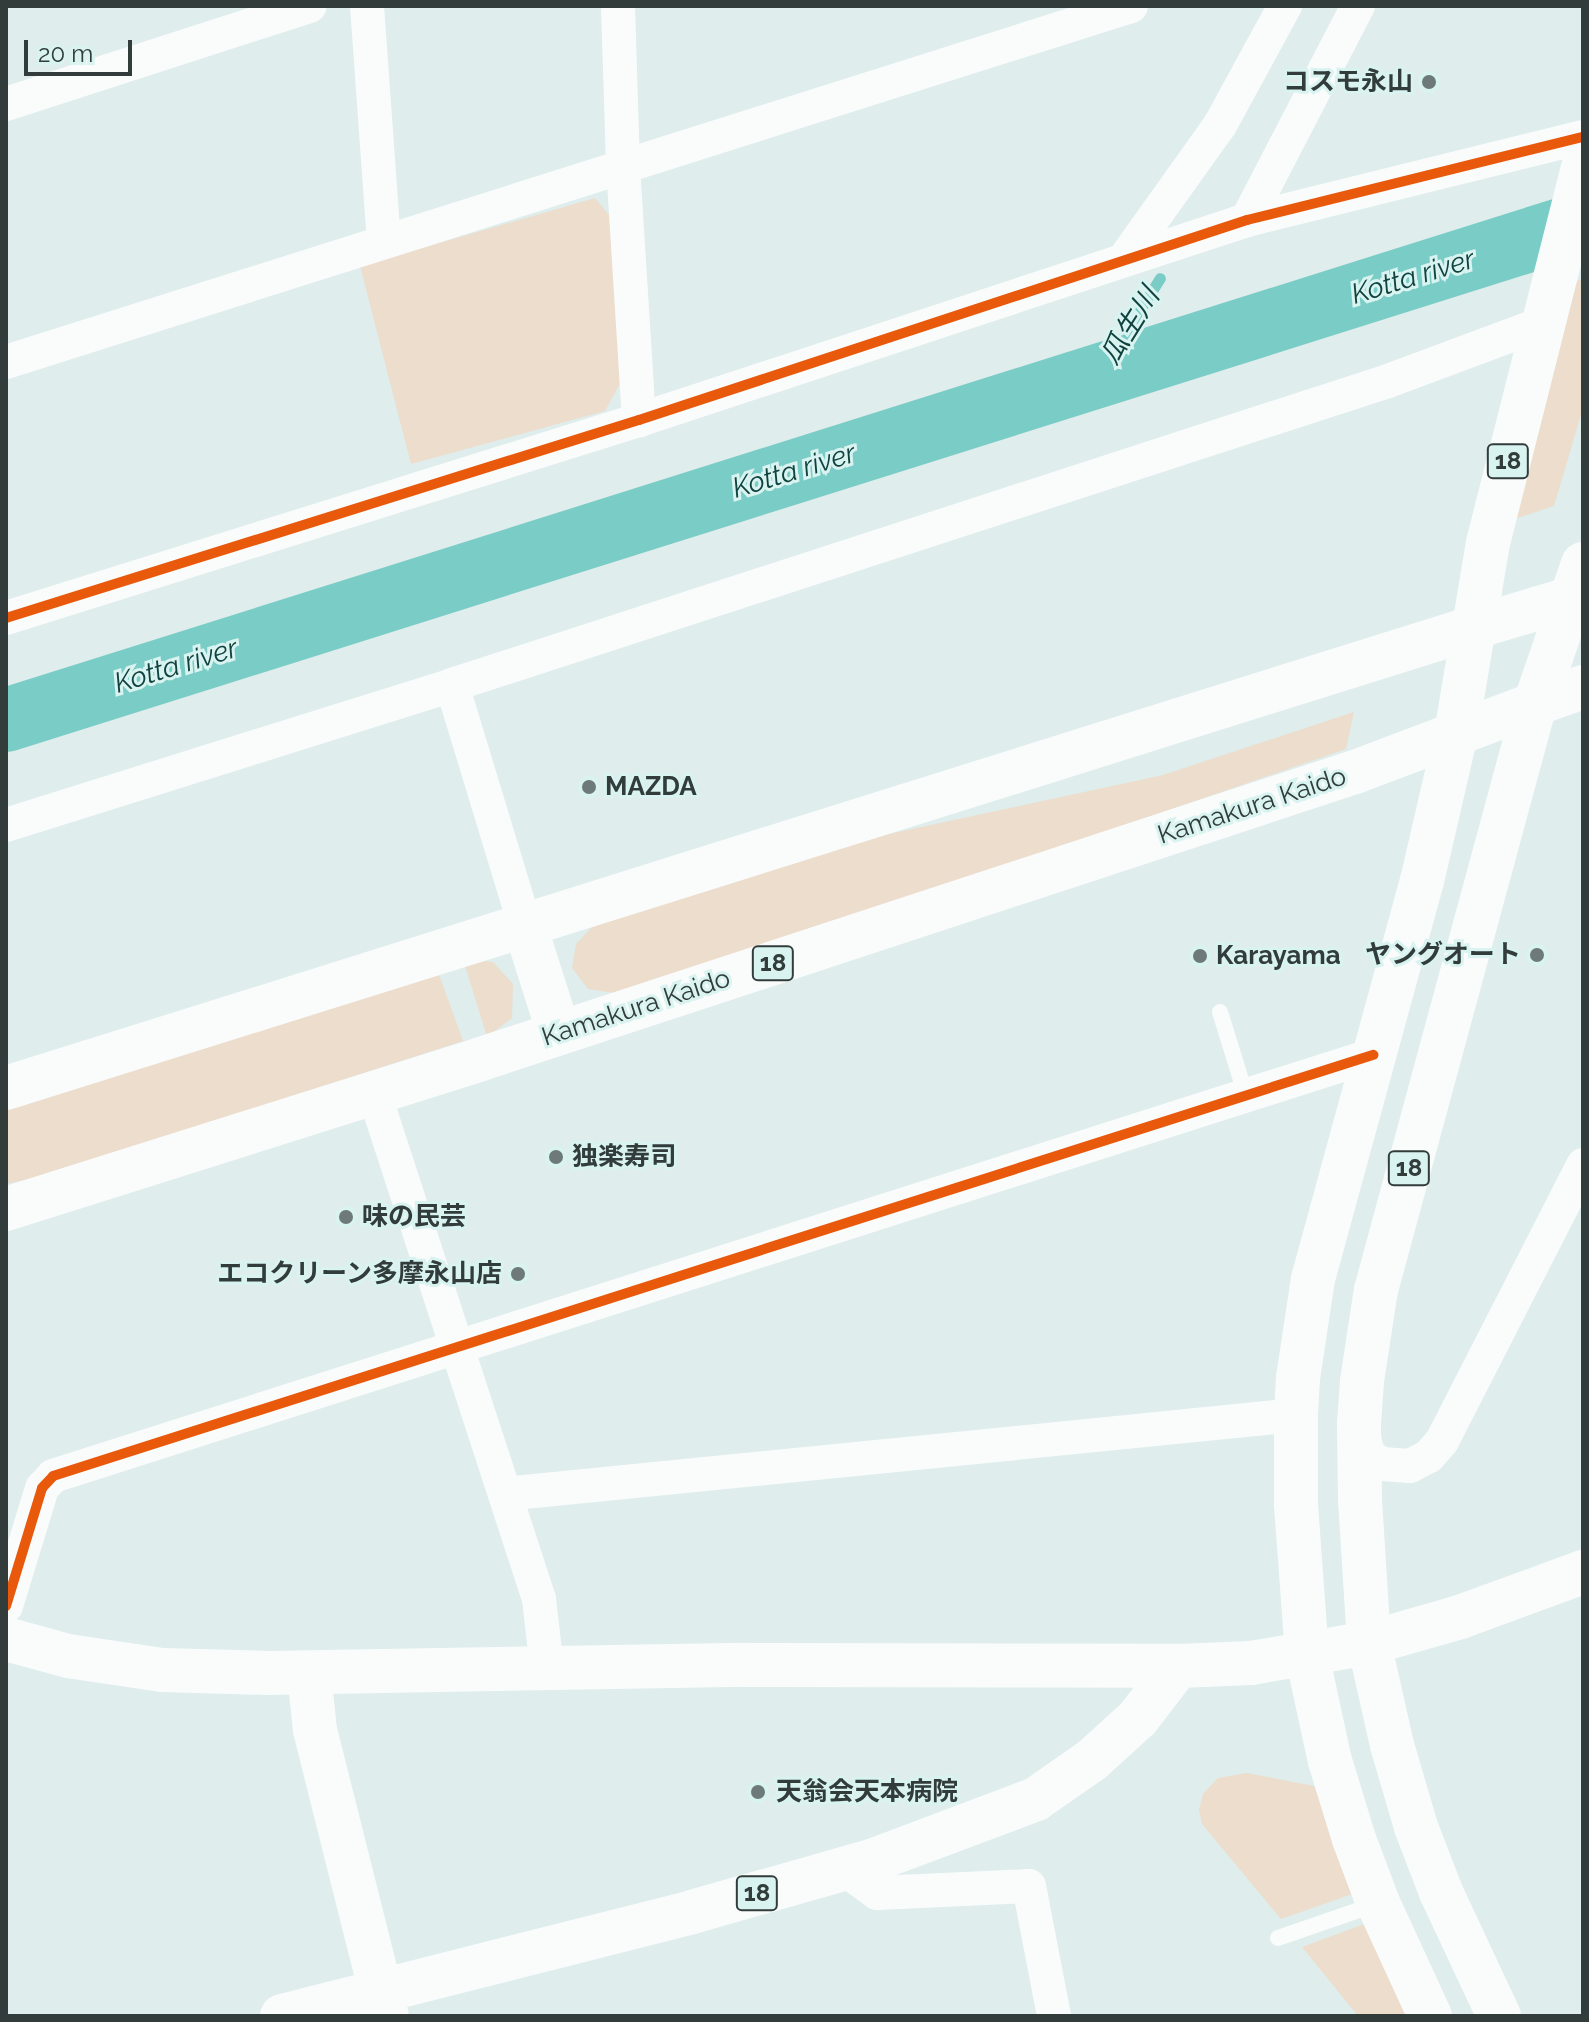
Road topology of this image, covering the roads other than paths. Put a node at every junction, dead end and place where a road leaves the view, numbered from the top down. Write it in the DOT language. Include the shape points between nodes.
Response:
graph roads {
  1 [pos="310,6"];
  2 [pos="367,6"];
  3 [pos="618,6"];
  4 [pos="1131,6"];
  5 [pos="1285,6"];
  6 [pos="1358,6"];
  7 [pos="6,104"];
  8 [pos="1583,137"];
  9 [pos="623,166"];
  10 [pos="1583,168"];
  11 [pos="1247,220"];
  12 [pos="384,241"];
  13 [pos="1125,258"];
  14 [pos="1545,309"];
  15 [pos="6,362"];
  16 [pos="639,420"];
  17 [pos="1580,586"];
  18 [pos="6,618"];
  19 [pos="1472,628"];
  20 [pos="452,685"];
  21 [pos="1583,687"];
  22 [pos="1535,704"];
  23 [pos="1456,734"];
  24 [pos="6,825"];
  25 [pos="525,926"];
  26 [pos="1220,1012"];
  27 [pos="559,1033"];
  28 [pos="1373,1055"];
  29 [pos="6,1088"];
  30 [pos="374,1093"];
  31 [pos="1246,1096"];
  32 [pos="1583,1165"];
  33 [pos="1575,1198"];
  34 [pos="6,1209"];
  35 [pos="457,1348"];
  36 [pos="1296,1415"];
  37 [pos="1359,1424"];
  38 [pos="505,1494"];
  39 [pos="1583,1572"];
  40 [pos="6,1606"];
  41 [pos="6,1639"];
  42 [pos="1369,1643"];
  43 [pos="1307,1655"];
  44 [pos="1178,1666"];
  45 [pos="547,1668"];
  46 [pos="309,1673"];
  47 [pos="843,1868"];
  48 [pos="1378,1903"];
  49 [pos="1278,1938"];
  50 [pos="384,2002"];
  51 [pos="282,2016"];
  52 [pos="1054,2016"];
  53 [pos="1430,2016"];
  54 [pos="1499,2016"];
  1 -- 7 [label="street"];
  2 -- 12 [label="street"];
  3 -- 9 [label="street"];
  4 -- 9 [label="street"];
  5 -- 13 [label="street" via="1220,125"];
  6 -- 11 [label="street"];
  8 -- 11 [label="street"];
  9 -- 12 [label="street"];
  9 -- 16 [label="street"];
  10 -- 14 [label="main road, 18"];
  11 -- 13 [label="street"];
  12 -- 15 [label="street"];
  13 -- 16 [label="street"];
  14 -- 19 [label="main road, 18"];
  14 -- 20 [label="street" via="1388,381"];
  16 -- 18 [label="street"];
  17 -- 19 [label="main road"];
  17 -- 22 [label="main road, 18"];
  19 -- 23 [label="main road, 18"];
  19 -- 25 [label="main road"];
  20 -- 24 [label="street"];
  20 -- 25 [label="street"];
  21 -- 22 [label="main road, Kamakura Kaido"];
  22 -- 23 [label="main road, Kamakura Kaido / 18"];
  22 -- 37 [label="main road, 18" via="1376,1290"];
  23 -- 27 [label="main road, Kamakura Kaido / 18" via="1355,772"];
  23 -- 28 [label="main road, 18"];
  25 -- 27 [label="main road"];
  25 -- 29 [label="main road"];
  26 -- 31 [label="lane"];
  27 -- 30 [label="main road, Kamakura Kaido / 18"];
  28 -- 31 [label="street"];
  28 -- 36 [label="main road, 18" via="1313,1279"];
  30 -- 34 [label="main road, Kamakura Kaido / 18"];
  30 -- 35 [label="street"];
  31 -- 35 [label="street"];
  32 -- 33 [label="street"];
  33 -- 37 [label="street" via="1429,1456 1410,1466 1382,1464 1369,1456"];
  35 -- 38 [label="street"];
  35 -- 40 [label="street" via="53,1476 42,1488"];
  36 -- 38 [label="street"];
  36 -- 43 [label="main road, 18" via="1296,1518"];
  37 -- 42 [label="main road, 18"];
  38 -- 45 [label="street" via="539,1599"];
  39 -- 42 [label="main road"];
  41 -- 46 [label="main road" via="68,1656 162,1670"];
  42 -- 43 [label="main road"];
  42 -- 54 [label="main road" via="1416,1827"];
  43 -- 44 [label="main road"];
  43 -- 48 [label="main road" via="1330,1761"];
  44 -- 45 [label="main road"];
  44 -- 47 [label="main road, 18" via="1138,1718 1092,1760 1036,1799"];
  45 -- 46 [label="main road"];
  46 -- 50 [label="main road" via="315,1730"];
  47 -- 50 [label="main road, 18"];
  47 -- 52 [label="street" via="877,1893 1029,1886"];
  48 -- 49 [label="lane"];
  48 -- 53 [label="main road"];
  50 -- 51 [label="main road, 18"];
}
